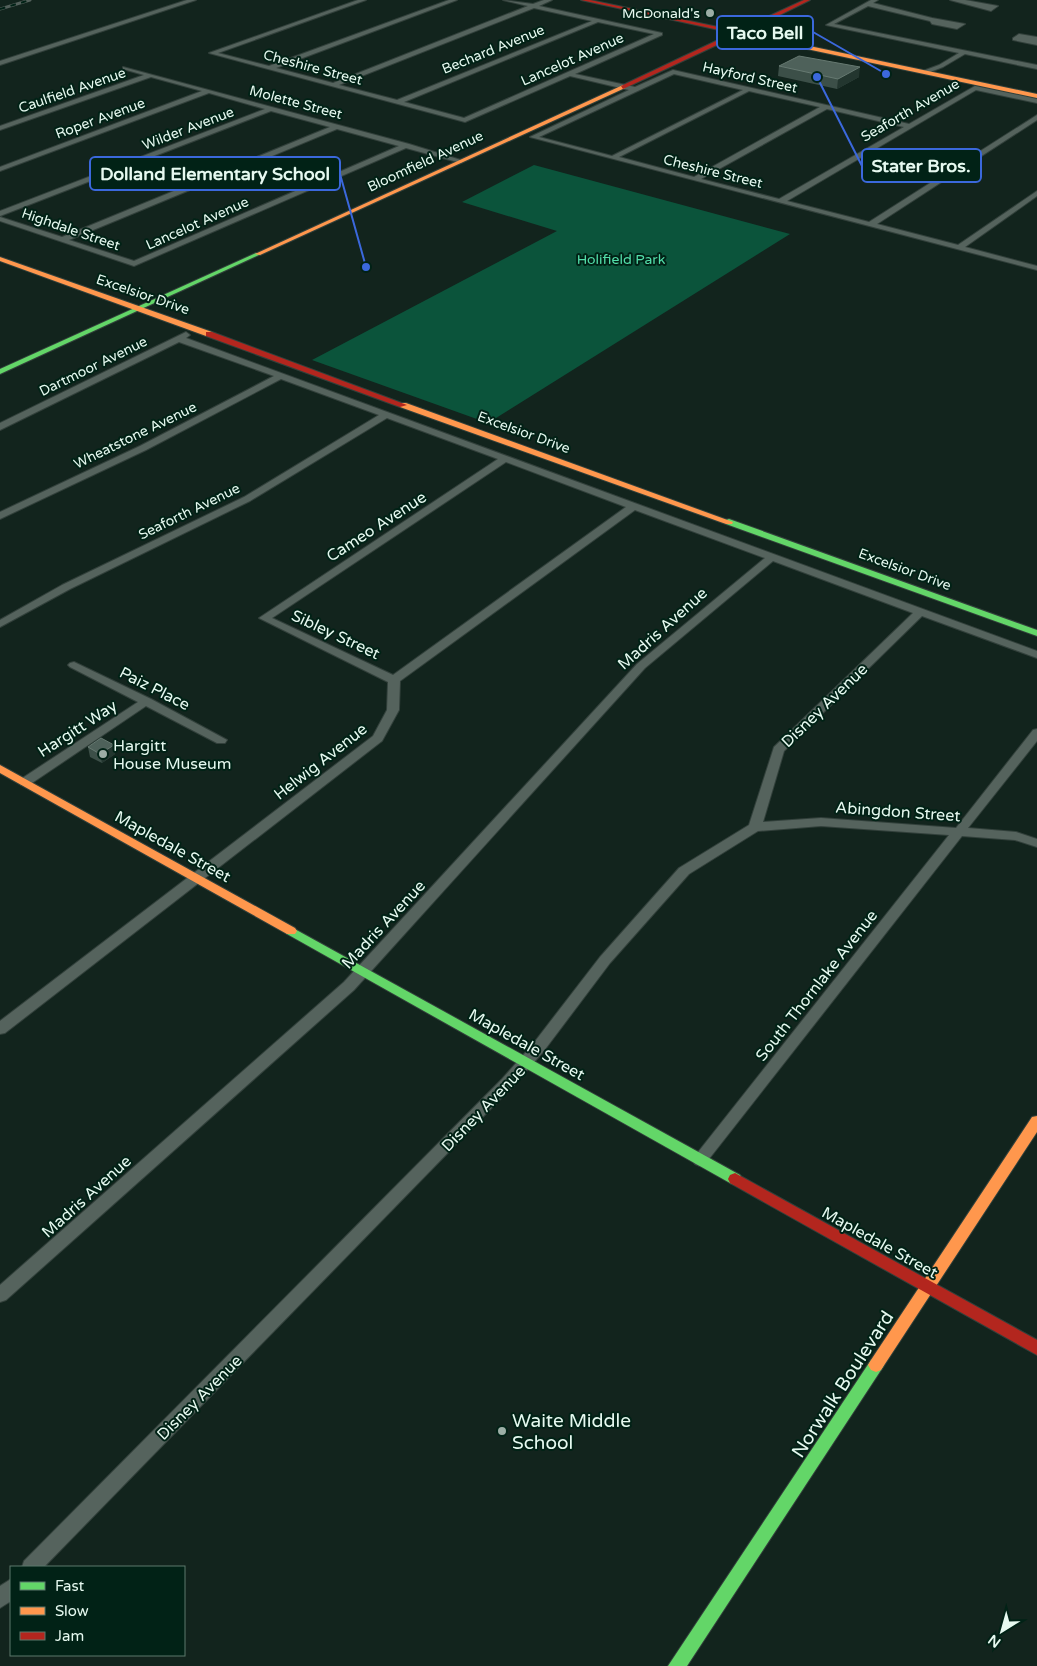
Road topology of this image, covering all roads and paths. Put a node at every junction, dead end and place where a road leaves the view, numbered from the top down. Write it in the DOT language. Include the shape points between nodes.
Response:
graph roads {
  1 [pos="193,0"];
  2 [pos="363,0"];
  3 [pos="454,0"];
  4 [pos="506,0"];
  5 [pos="549,0"];
  6 [pos="583,0"];
  7 [pos="605,0"];
  8 [pos="793,0"];
  9 [pos="808,0"];
  10 [pos="875,0"];
  11 [pos="953,0"];
  12 [pos="963,2"];
  13 [pos="868,4"];
  14 [pos="534,6"];
  15 [pos="598,20"];
  16 [pos="932,20"];
  17 [pos="737,30"];
  18 [pos="960,51"];
  19 [pos="681,56"];
  20 [pos="0,63"];
  21 [pos="1037,67"];
  22 [pos="125,68"];
  23 [pos="270,68"];
  24 [pos="928,70"];
  25 [pos="673,72"];
  26 [pos="569,74"];
  27 [pos="151,75"];
  28 [pos="611,84"];
  29 [pos="333,85"];
  30 [pos="624,86"];
  31 [pos="636,89"];
  32 [pos="749,89"];
  33 [pos="1037,90"];
  34 [pos="209,91"];
  35 [pos="1037,96"];
  36 [pos="1037,101"];
  37 [pos="398,102"];
  38 [pos="826,107"];
  39 [pos="272,108"];
  40 [pos="1037,117"];
  41 [pos="465,120"];
  42 [pos="338,126"];
  43 [pos="910,126"];
  44 [pos="0,128"];
  45 [pos="407,145"];
  46 [pos="448,157"];
  47 [pos="613,158"];
  48 [pos="461,161"];
  49 [pos="0,169"];
  50 [pos="695,179"];
  51 [pos="1037,193"];
  52 [pos="781,201"];
  53 [pos="0,214"];
  54 [pos="0,219"];
  55 [pos="870,225"];
  56 [pos="64,239"];
  57 [pos="959,248"];
  58 [pos="0,259"];
  59 [pos="134,264"];
  60 [pos="1037,268"];
  61 [pos="128,305"];
  62 [pos="140,309"];
  63 [pos="198,330"];
  64 [pos="180,339"];
  65 [pos="0,363"];
  66 [pos="0,372"];
  67 [pos="281,376"];
  68 [pos="386,415"];
  69 [pos="0,426"];
  70 [pos="506,459"];
  71 [pos="634,506"];
  72 [pos="0,516"];
  73 [pos="772,557"];
  74 [pos="920,612"];
  75 [pos="264,618"];
  76 [pos="0,624"];
  77 [pos="1037,633"];
  78 [pos="1037,655"];
  79 [pos="74,666"];
  80 [pos="394,680"];
  81 [pos="147,701"];
  82 [pos="1037,734"];
  83 [pos="221,740"];
  84 [pos="0,768"];
  85 [pos="25,782"];
  86 [pos="755,827"];
  87 [pos="960,831"];
  88 [pos="1037,843"];
  89 [pos="196,877"];
  90 [pos="363,971"];
  91 [pos="0,1029"];
  92 [pos="527,1062"];
  93 [pos="1037,1121"];
  94 [pos="700,1160"];
  95 [pos="927,1287"];
  96 [pos="0,1295"];
  97 [pos="1037,1348"];
  98 [pos="32,1566"];
  99 [pos="10,1589"];
  100 [pos="0,1600"];
  101 [pos="677,1666"];
  1 -- 20 [label="street"];
  2 -- 23 [label="street, Cheshire Street" via="212,53"];
  3 -- 23 [label="street"];
  4 -- 14 [label="street"];
  5 -- 14 [label="street"];
  6 -- 17 [label="main road"];
  7 -- 17 [label="main road"];
  8 -- 17 [label="main road, Bloomfield Avenue"];
  9 -- 17 [label="main road, Bloomfield Avenue"];
  10 -- 13 [label="street"];
  11 -- 12 [label="street"];
  13 -- 16 [label="street"];
  13 -- 18 [label="street" via="829,25"];
  14 -- 15 [label="street"];
  14 -- 29 [label="street"];
  15 -- 26 [label="street, Lancelot Avenue" via="660,34"];
  15 -- 37 [label="street, Bechard Avenue"];
  17 -- 19 [label="main road, Bloomfield Avenue"];
  17 -- 24 [label="main road"];
  18 -- 21 [label="street"];
  18 -- 24 [label="street" via="941,66"];
  19 -- 28 [label="main road, Bloomfield Avenue"];
  19 -- 30 [label="main road, Bloomfield Avenue"];
  22 -- 27 [label="street, Molette Street"];
  23 -- 29 [label="street, Cheshire Street"];
  24 -- 33 [label="main road"];
  24 -- 35 [label="main road"];
  25 -- 31 [label="street, Cheshire Street"];
  25 -- 32 [label="street, Hayford Street"];
  26 -- 28 [label="street"];
  26 -- 41 [label="street, Lancelot Avenue"];
  27 -- 34 [label="street, Molette Street"];
  27 -- 44 [label="street, Caulfield Avenue"];
  28 -- 30 [label="street"];
  28 -- 46 [label="main road, Bloomfield Avenue"];
  29 -- 37 [label="street, Cheshire Street"];
  30 -- 31 [label="street"];
  30 -- 48 [label="main road, Bloomfield Avenue"];
  31 -- 47 [label="street, Cheshire Street" via="533,137"];
  32 -- 38 [label="street, Hayford Street"];
  32 -- 47 [label="street"];
  34 -- 39 [label="street, Molette Street"];
  34 -- 49 [label="street, Roper Avenue"];
  36 -- 43 [label="street, Seaforth Avenue" via="975,88"];
  37 -- 41 [label="street, Cheshire Street"];
  38 -- 43 [label="street, Hayford Street"];
  38 -- 50 [label="street"];
  39 -- 42 [label="street, Molette Street"];
  39 -- 53 [label="street, Wilder Avenue"];
  40 -- 55 [label="street"];
  42 -- 45 [label="street, Molette Street"];
  42 -- 56 [label="street"];
  43 -- 52 [label="street, Seaforth Avenue"];
  45 -- 46 [label="street, Molette Street"];
  45 -- 59 [label="street, Lancelot Avenue"];
  46 -- 48 [label="street, Molette Street"];
  46 -- 61 [label="main road, Bloomfield Avenue"];
  47 -- 50 [label="street, Cheshire Street"];
  48 -- 62 [label="main road, Bloomfield Avenue"];
  50 -- 52 [label="street, Cheshire Street"];
  51 -- 57 [label="street"];
  52 -- 55 [label="street, Cheshire Street"];
  54 -- 56 [label="street, Highdale Street"];
  55 -- 57 [label="street, Cheshire Street"];
  56 -- 59 [label="street, Highdale Street"];
  57 -- 60 [label="street, Cheshire Street"];
  58 -- 61 [label="main road, Excelsior Drive"];
  61 -- 62 [label="main road, Excelsior Drive"];
  61 -- 65 [label="main road, Bloomfield Avenue"];
  62 -- 63 [label="main road, Excelsior Drive"];
  62 -- 66 [label="main road, Bloomfield Avenue"];
  63 -- 64 [label="street, Dartmoor Avenue"];
  63 -- 77 [label="main road, Excelsior Drive"];
  64 -- 67 [label="street, Excelsior Drive"];
  64 -- 69 [label="street, Dartmoor Avenue"];
  67 -- 68 [label="street, Excelsior Drive"];
  67 -- 72 [label="street, Wheatstone Avenue" via="144,448"];
  68 -- 70 [label="street, Excelsior Drive"];
  68 -- 76 [label="street, Seaforth Avenue" via="247,499 66,587"];
  70 -- 71 [label="street, Excelsior Drive"];
  70 -- 75 [label="street, Cameo Avenue"];
  71 -- 73 [label="street, Excelsior Drive"];
  71 -- 80 [label="street"];
  73 -- 74 [label="street, Excelsior Drive"];
  73 -- 90 [label="street, Madris Avenue" via="641,666"];
  74 -- 78 [label="street, Excelsior Drive"];
  74 -- 86 [label="street, Disney Avenue" via="778,750"];
  75 -- 80 [label="street, Sibley Street"];
  79 -- 81 [label="street, Paiz Place"];
  80 -- 89 [label="street, Helwig Avenue" via="392,710 378,738"];
  81 -- 83 [label="street, Paiz Place"];
  81 -- 85 [label="street, Hargitt Way"];
  82 -- 87 [label="street, South Thornlake Avenue"];
  84 -- 85 [label="main road, Mapledale Street"];
  85 -- 89 [label="main road, Mapledale Street"];
  86 -- 87 [label="street, Abingdon Street" via="821,822"];
  86 -- 92 [label="street, Disney Avenue" via="684,871 605,960"];
  87 -- 88 [label="street, Abingdon Street" via="1016,836"];
  87 -- 94 [label="street, South Thornlake Avenue"];
  89 -- 90 [label="main road, Mapledale Street"];
  89 -- 91 [label="street, Helwig Avenue"];
  90 -- 92 [label="main road, Mapledale Street"];
  90 -- 96 [label="street, Madris Avenue"];
  92 -- 94 [label="main road, Mapledale Street"];
  92 -- 98 [label="street, Disney Avenue"];
  93 -- 95 [label="main road, Norwalk Boulevard"];
  94 -- 95 [label="main road, Mapledale Street"];
  95 -- 97 [label="main road, Mapledale Street"];
  95 -- 101 [label="main road, Norwalk Boulevard"];
  99 -- 100 [label="street"];
}
